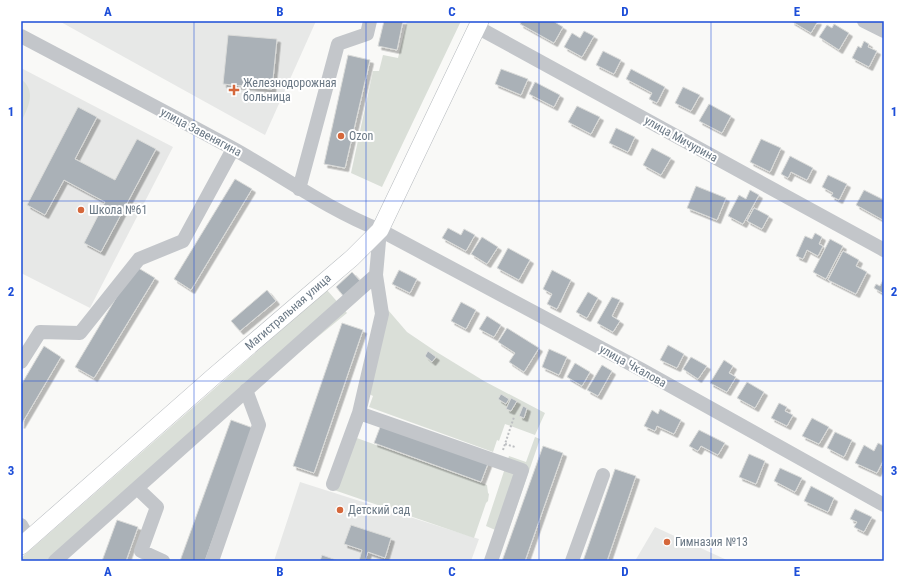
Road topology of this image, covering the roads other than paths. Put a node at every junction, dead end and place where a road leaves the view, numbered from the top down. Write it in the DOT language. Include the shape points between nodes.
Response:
graph roads {
  1 [pos="370,21"];
  2 [pos="864,21"];
  3 [pos="478,24"];
  4 [pos="884,31"];
  5 [pos="21,36"];
  6 [pos="233,149"];
  7 [pos="299,189"];
  8 [pos="380,230"];
  9 [pos="884,250"];
  10 [pos="376,275"];
  11 [pos="21,362"];
  12 [pos="246,390"];
  13 [pos="359,412"];
  14 [pos="603,475"];
  15 [pos="333,484"];
  16 [pos="137,488"];
  17 [pos="884,505"];
  18 [pos="24,537"];
  19 [pos="139,556"];
  20 [pos="55,561"];
  21 [pos="162,561"];
  22 [pos="212,561"];
  23 [pos="491,561"];
  24 [pos="572,561"];
  1 -- 7 [label="street" via="367,34 338,44"];
  2 -- 4 [label="street"];
  3 -- 8 [label="main road, Магистральная улица"];
  3 -- 9 [label="street, улица Мичурина"];
  5 -- 6 [label="street, улица Завенягина"];
  6 -- 7 [label="street, улица Завенягина"];
  6 -- 11 [label="street" via="183,241 139,259 80,333 40,332"];
  7 -- 8 [label="street, улица Завенягина"];
  8 -- 10 [label="street"];
  8 -- 17 [label="street, улица Чкалова" via="642,370"];
  8 -- 18 [label="main road, Магистральная улица" via="352,258"];
  10 -- 12 [label="street"];
  10 -- 13 [label="street" via="382,314"];
  12 -- 16 [label="street"];
  12 -- 22 [label="street" via="259,425"];
  13 -- 15 [label="street"];
  13 -- 23 [label="street" via="522,470"];
  14 -- 24 [label="street"];
  16 -- 19 [label="street" via="157,508"];
  16 -- 20 [label="street"];
  19 -- 21 [label="street"];
}
